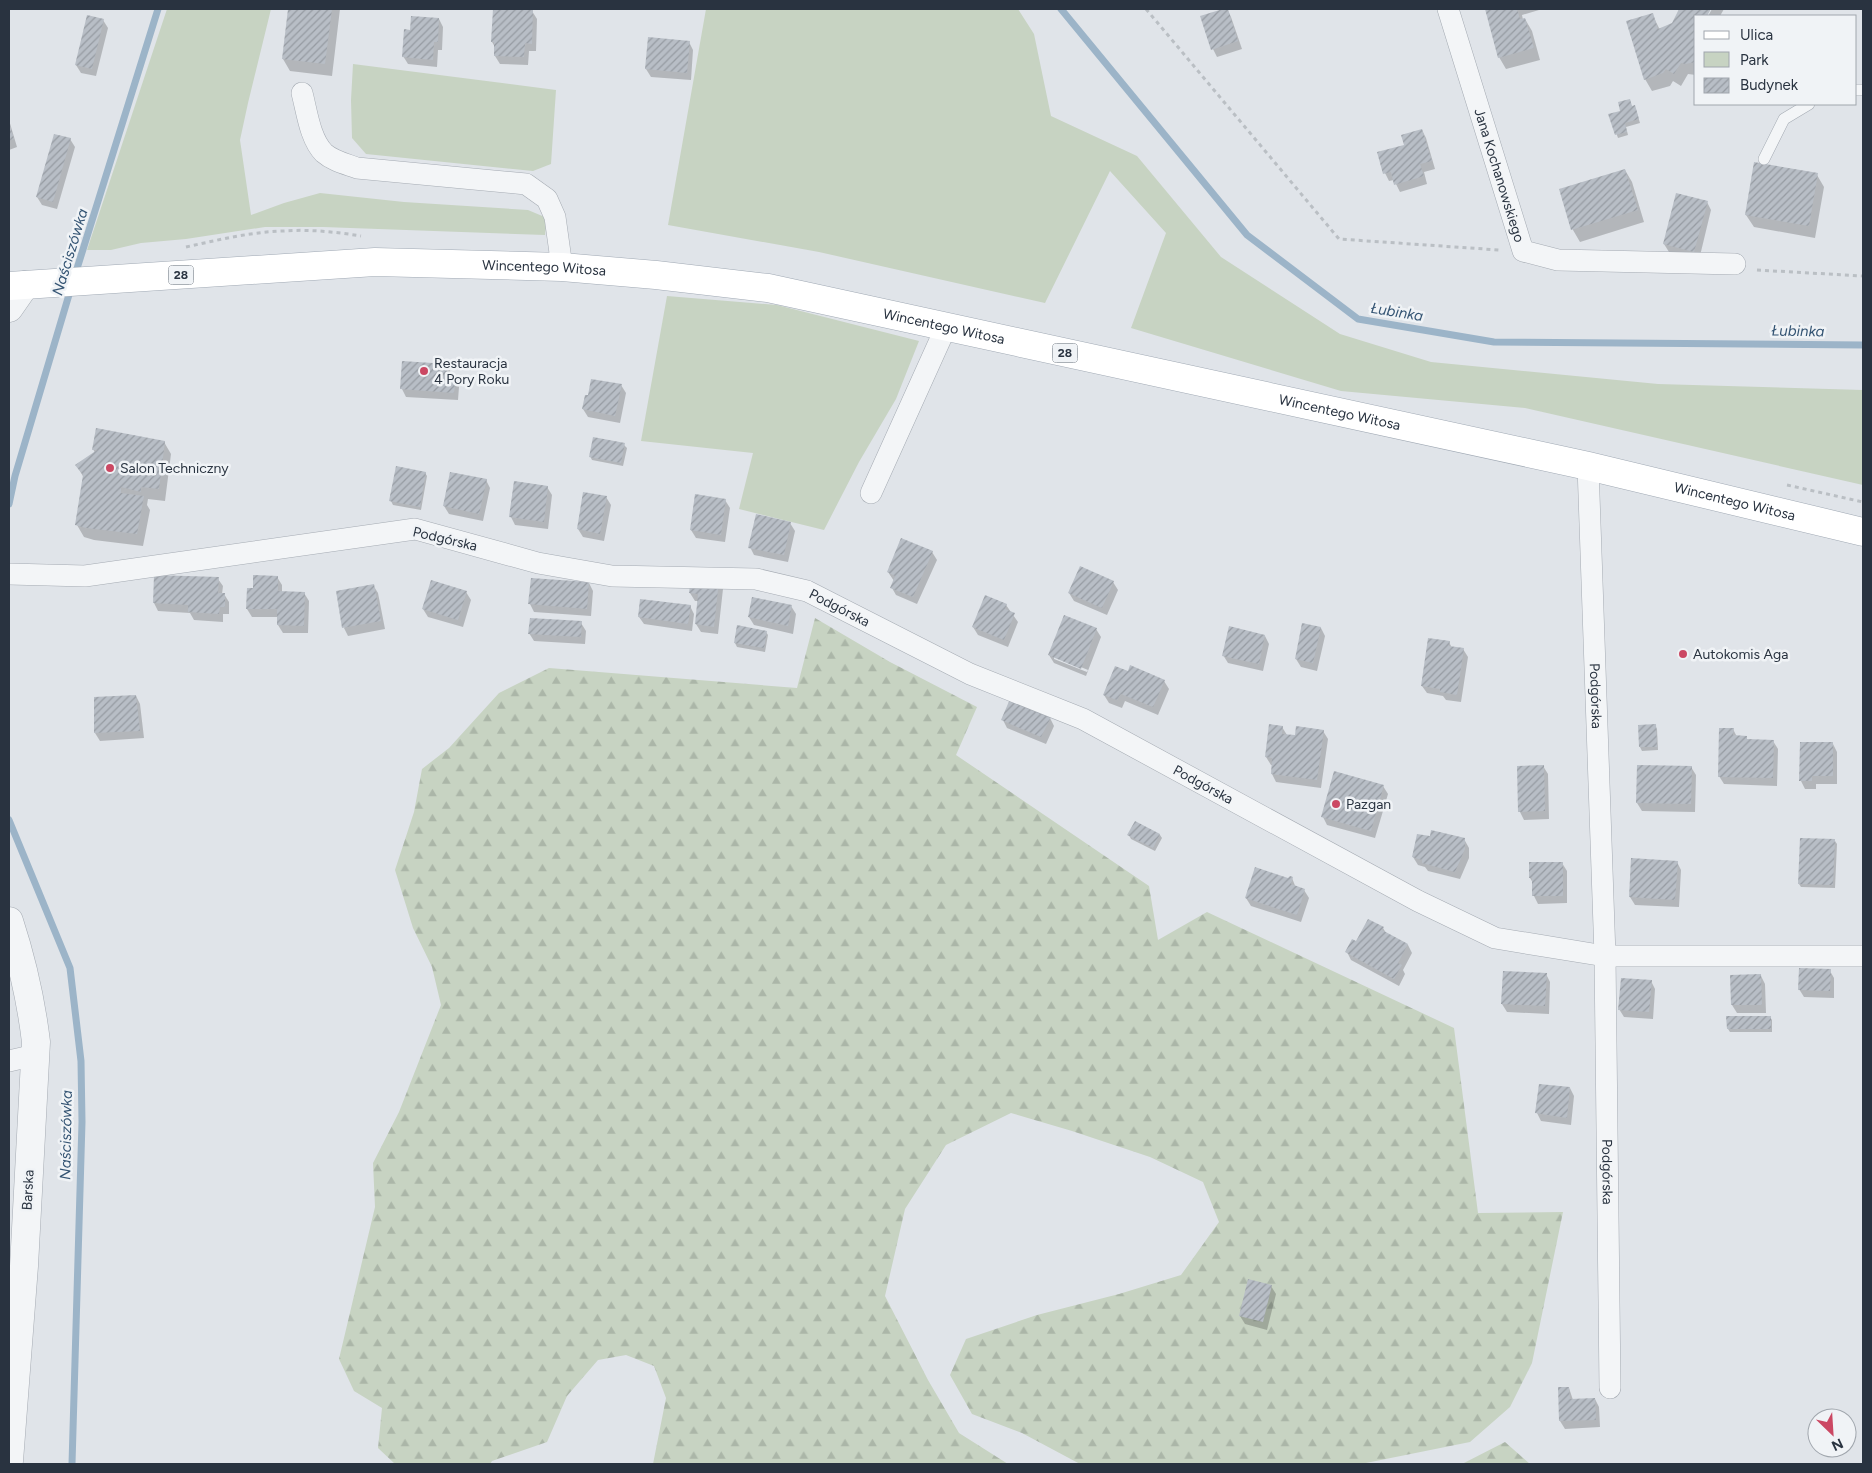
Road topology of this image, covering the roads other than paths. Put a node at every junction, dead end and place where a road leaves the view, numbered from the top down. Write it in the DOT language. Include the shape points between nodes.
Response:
graph roads {
  1 [pos="1448,9"];
  2 [pos="302,93"];
  3 [pos="1807,105"];
  4 [pos="1764,158"];
  5 [pos="1735,264"];
  6 [pos="562,267"];
  7 [pos="28,285"];
  8 [pos="9,308"];
  9 [pos="946,327"];
  10 [pos="1588,466"];
  11 [pos="871,493"];
  12 [pos="1863,532"];
  13 [pos="17,574"];
  14 [pos="9,921"];
  15 [pos="1605,956"];
  16 [pos="1863,956"];
  17 [pos="35,1055"];
  18 [pos="9,1061"];
  19 [pos="1610,1388"];
  20 [pos="9,1461"];
  1 -- 5 [label="street, Jana Kochanowskiego" via="1523,251 1558,260"];
  2 -- 6 [label="street" via="314,138 324,153 339,162 357,168 526,184 547,199 555,217"];
  3 -- 4 [label="lane" via="1784,119"];
  6 -- 7 [label="main road, Wincentego Witosa / 28" via="375,262"];
  6 -- 9 [label="main road, Wincentego Witosa / 28" via="768,288"];
  7 -- 8 [label="street"];
  9 -- 10 [label="main road, Wincentego Witosa / 28"];
  9 -- 11 [label="street"];
  10 -- 12 [label="main road, Wincentego Witosa / 28"];
  10 -- 15 [label="street, Podgórska"];
  13 -- 15 [label="street, Podgórska" via="85,576 415,529 538,563 612,576 756,579 808,591 970,674 1083,719 1418,901 1495,938"];
  14 -- 17 [label="street, Barska" via="21,957 32,1009"];
  15 -- 16 [label="street, Podgórska"];
  15 -- 19 [label="street, Podgórska"];
  17 -- 18 [label="street"];
  17 -- 20 [label="street, Barska" via="24,1266"];
}
